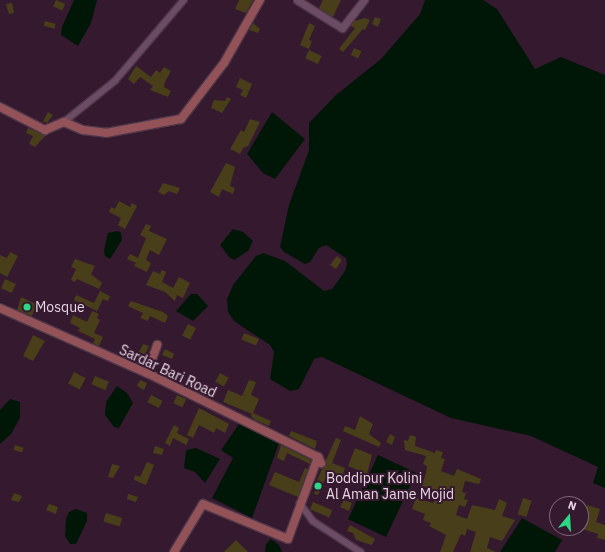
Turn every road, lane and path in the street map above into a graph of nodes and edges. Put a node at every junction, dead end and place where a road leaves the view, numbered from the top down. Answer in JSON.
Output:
{"nodes":[{"id":1,"x":184,"y":0,"type":"edge"},
{"id":2,"x":260,"y":0,"type":"edge"},
{"id":3,"x":297,"y":0,"type":"edge"},
{"id":4,"x":364,"y":0,"type":"edge"},
{"id":5,"x":0,"y":107,"type":"edge"},
{"id":6,"x":64,"y":122,"type":"junction"},
{"id":7,"x":0,"y":308,"type":"edge"},
{"id":8,"x":157,"y":345,"type":"dead end"},
{"id":9,"x":147,"y":373,"type":"junction"},
{"id":10,"x":299,"y":503,"type":"junction"},
{"id":11,"x":174,"y":552,"type":"edge"},
{"id":12,"x":362,"y":552,"type":"edge"}],
"edges":[{"from":1,"to":6,"type":"street"},
{"from":2,"to":6,"type":"main road"},
{"from":3,"to":4,"type":"street"},
{"from":5,"to":6,"type":"main road"},
{"from":7,"to":9,"type":"main road","name":"Sardar Bari Road"},
{"from":8,"to":9,"type":"main road"},
{"from":9,"to":10,"type":"main road","name":"Sardar Bari Road"},
{"from":10,"to":11,"type":"main road"},
{"from":10,"to":12,"type":"street"}]}
